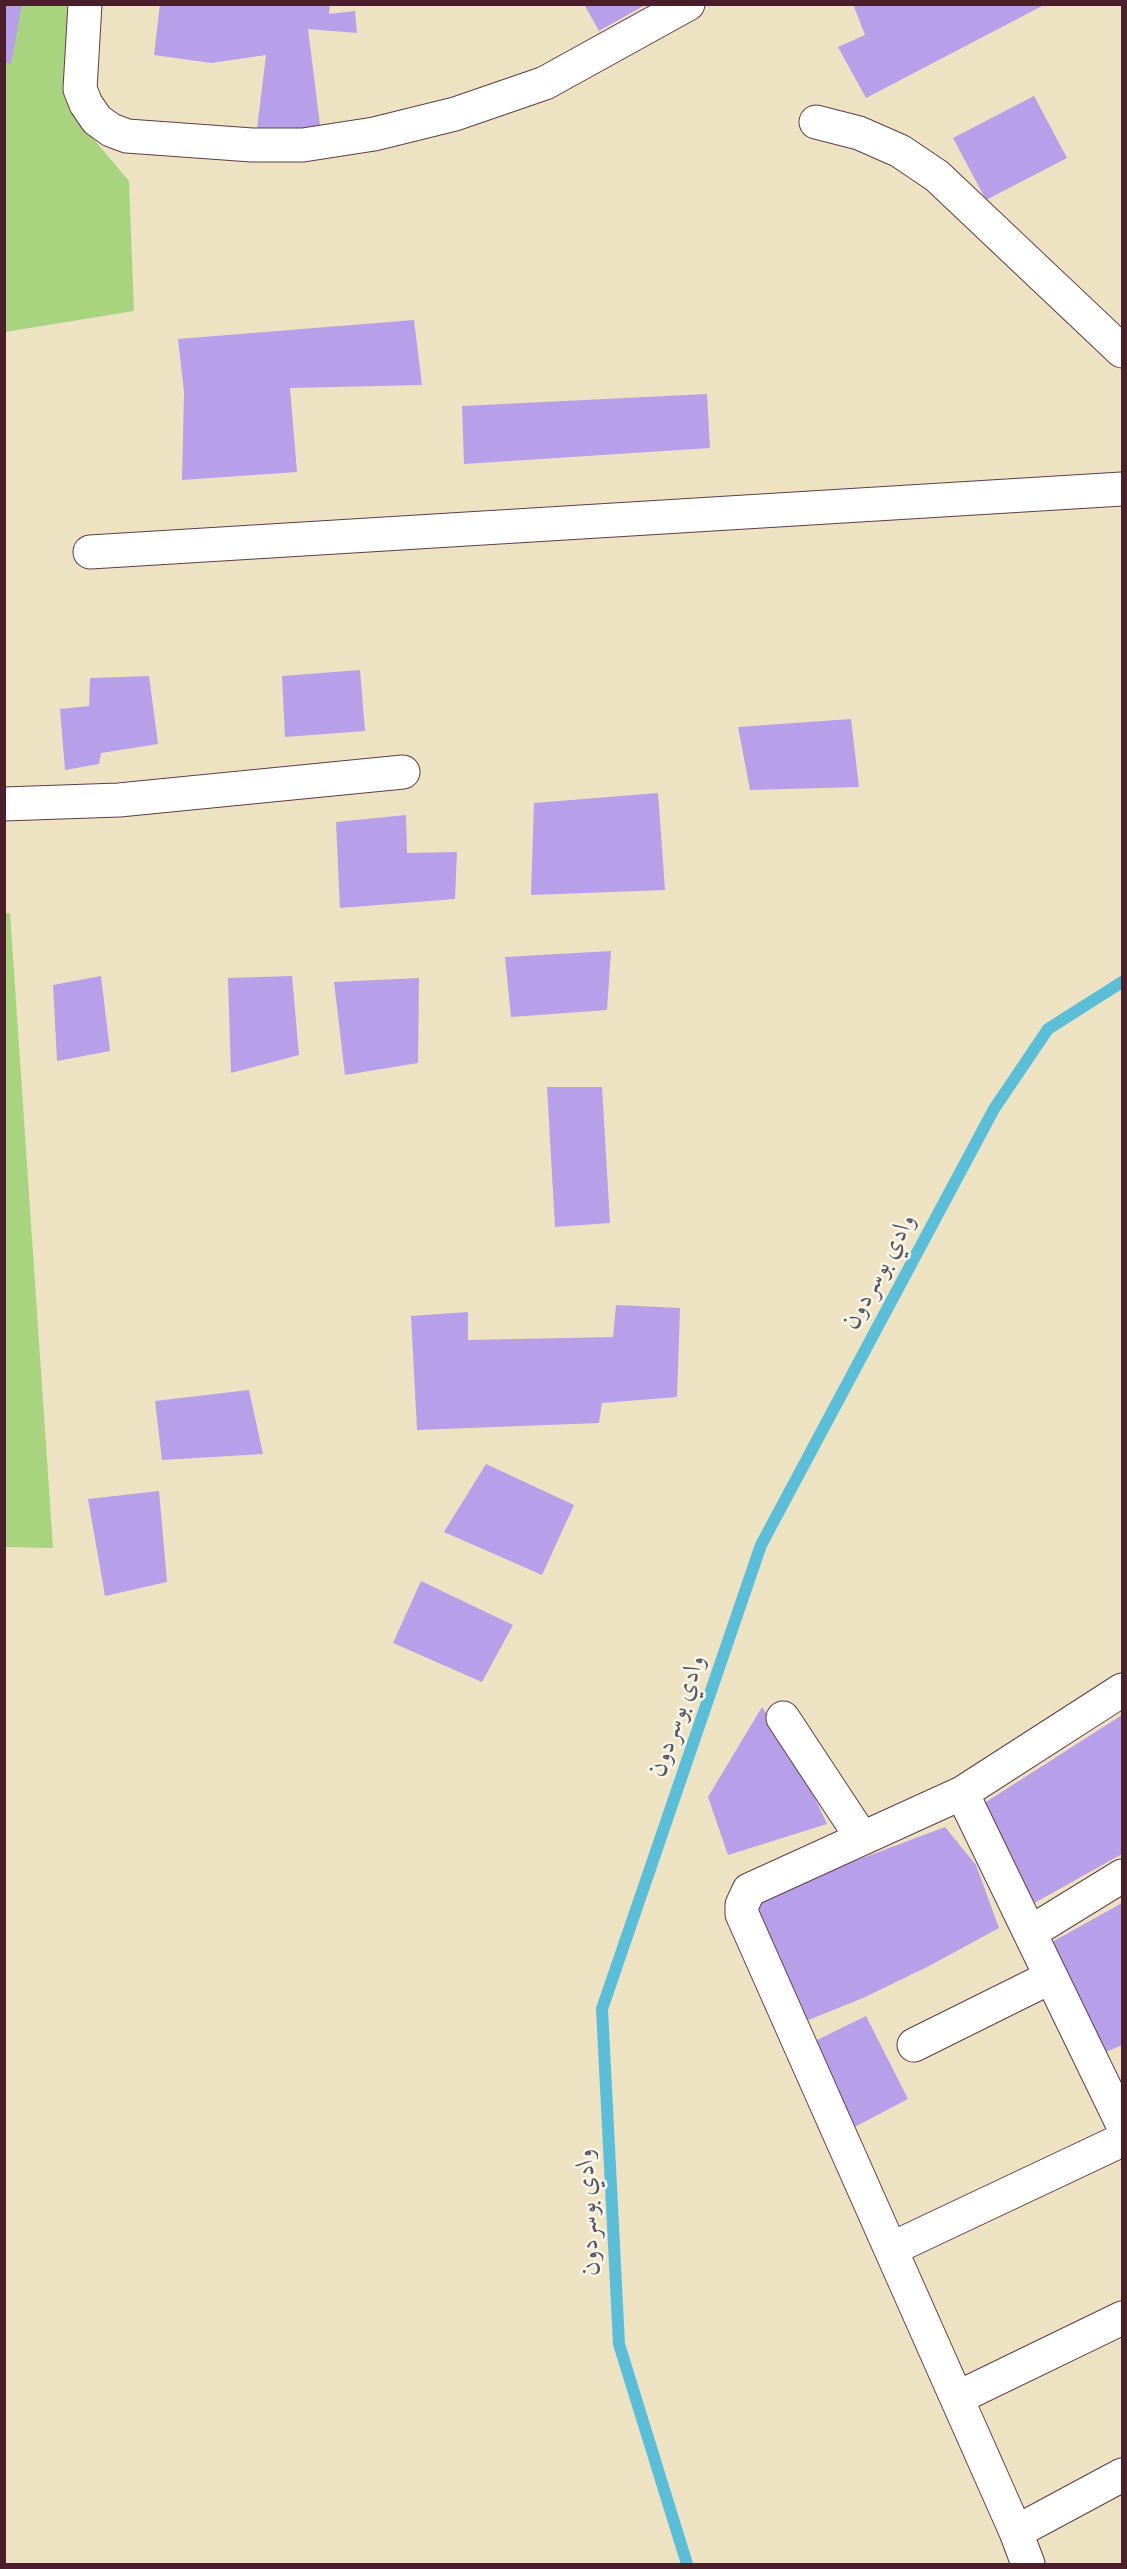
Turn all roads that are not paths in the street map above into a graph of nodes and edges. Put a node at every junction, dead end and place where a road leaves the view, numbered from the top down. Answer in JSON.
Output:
{"nodes":[{"id":1,"x":85,"y":4,"type":"edge"},
{"id":2,"x":688,"y":4,"type":"edge"},
{"id":3,"x":816,"y":122,"type":"dead end"},
{"id":4,"x":1122,"y":351,"type":"edge"},
{"id":5,"x":1122,"y":489,"type":"edge"},
{"id":6,"x":90,"y":552,"type":"dead end"},
{"id":7,"x":403,"y":772,"type":"dead end"},
{"id":8,"x":4,"y":804,"type":"edge"},
{"id":9,"x":1122,"y":1690,"type":"edge"},
{"id":10,"x":783,"y":1718,"type":"dead end"},
{"id":11,"x":962,"y":1793,"type":"junction"},
{"id":12,"x":862,"y":1838,"type":"junction"},
{"id":13,"x":1122,"y":1876,"type":"edge"},
{"id":14,"x":1031,"y":1932,"type":"junction"},
{"id":15,"x":1051,"y":1977,"type":"junction"},
{"id":16,"x":914,"y":2045,"type":"dead end"},
{"id":17,"x":1119,"y":2107,"type":"edge"},
{"id":18,"x":1122,"y":2140,"type":"edge"},
{"id":19,"x":891,"y":2249,"type":"junction"},
{"id":20,"x":1122,"y":2318,"type":"edge"},
{"id":21,"x":957,"y":2398,"type":"junction"},
{"id":22,"x":1122,"y":2475,"type":"edge"},
{"id":23,"x":1016,"y":2532,"type":"junction"},
{"id":24,"x":1028,"y":2565,"type":"edge"}],
"edges":[{"from":1,"to":2,"type":"street"},
{"from":3,"to":4,"type":"street"},
{"from":5,"to":6,"type":"street"},
{"from":7,"to":8,"type":"street"},
{"from":9,"to":11,"type":"street"},
{"from":10,"to":12,"type":"street"},
{"from":11,"to":12,"type":"street"},
{"from":11,"to":14,"type":"street"},
{"from":12,"to":19,"type":"street"},
{"from":13,"to":14,"type":"street"},
{"from":14,"to":15,"type":"street"},
{"from":15,"to":16,"type":"street"},
{"from":15,"to":17,"type":"street"},
{"from":18,"to":19,"type":"street"},
{"from":19,"to":21,"type":"street"},
{"from":20,"to":21,"type":"street"},
{"from":21,"to":23,"type":"street"},
{"from":22,"to":23,"type":"street"},
{"from":23,"to":24,"type":"street"}]}
